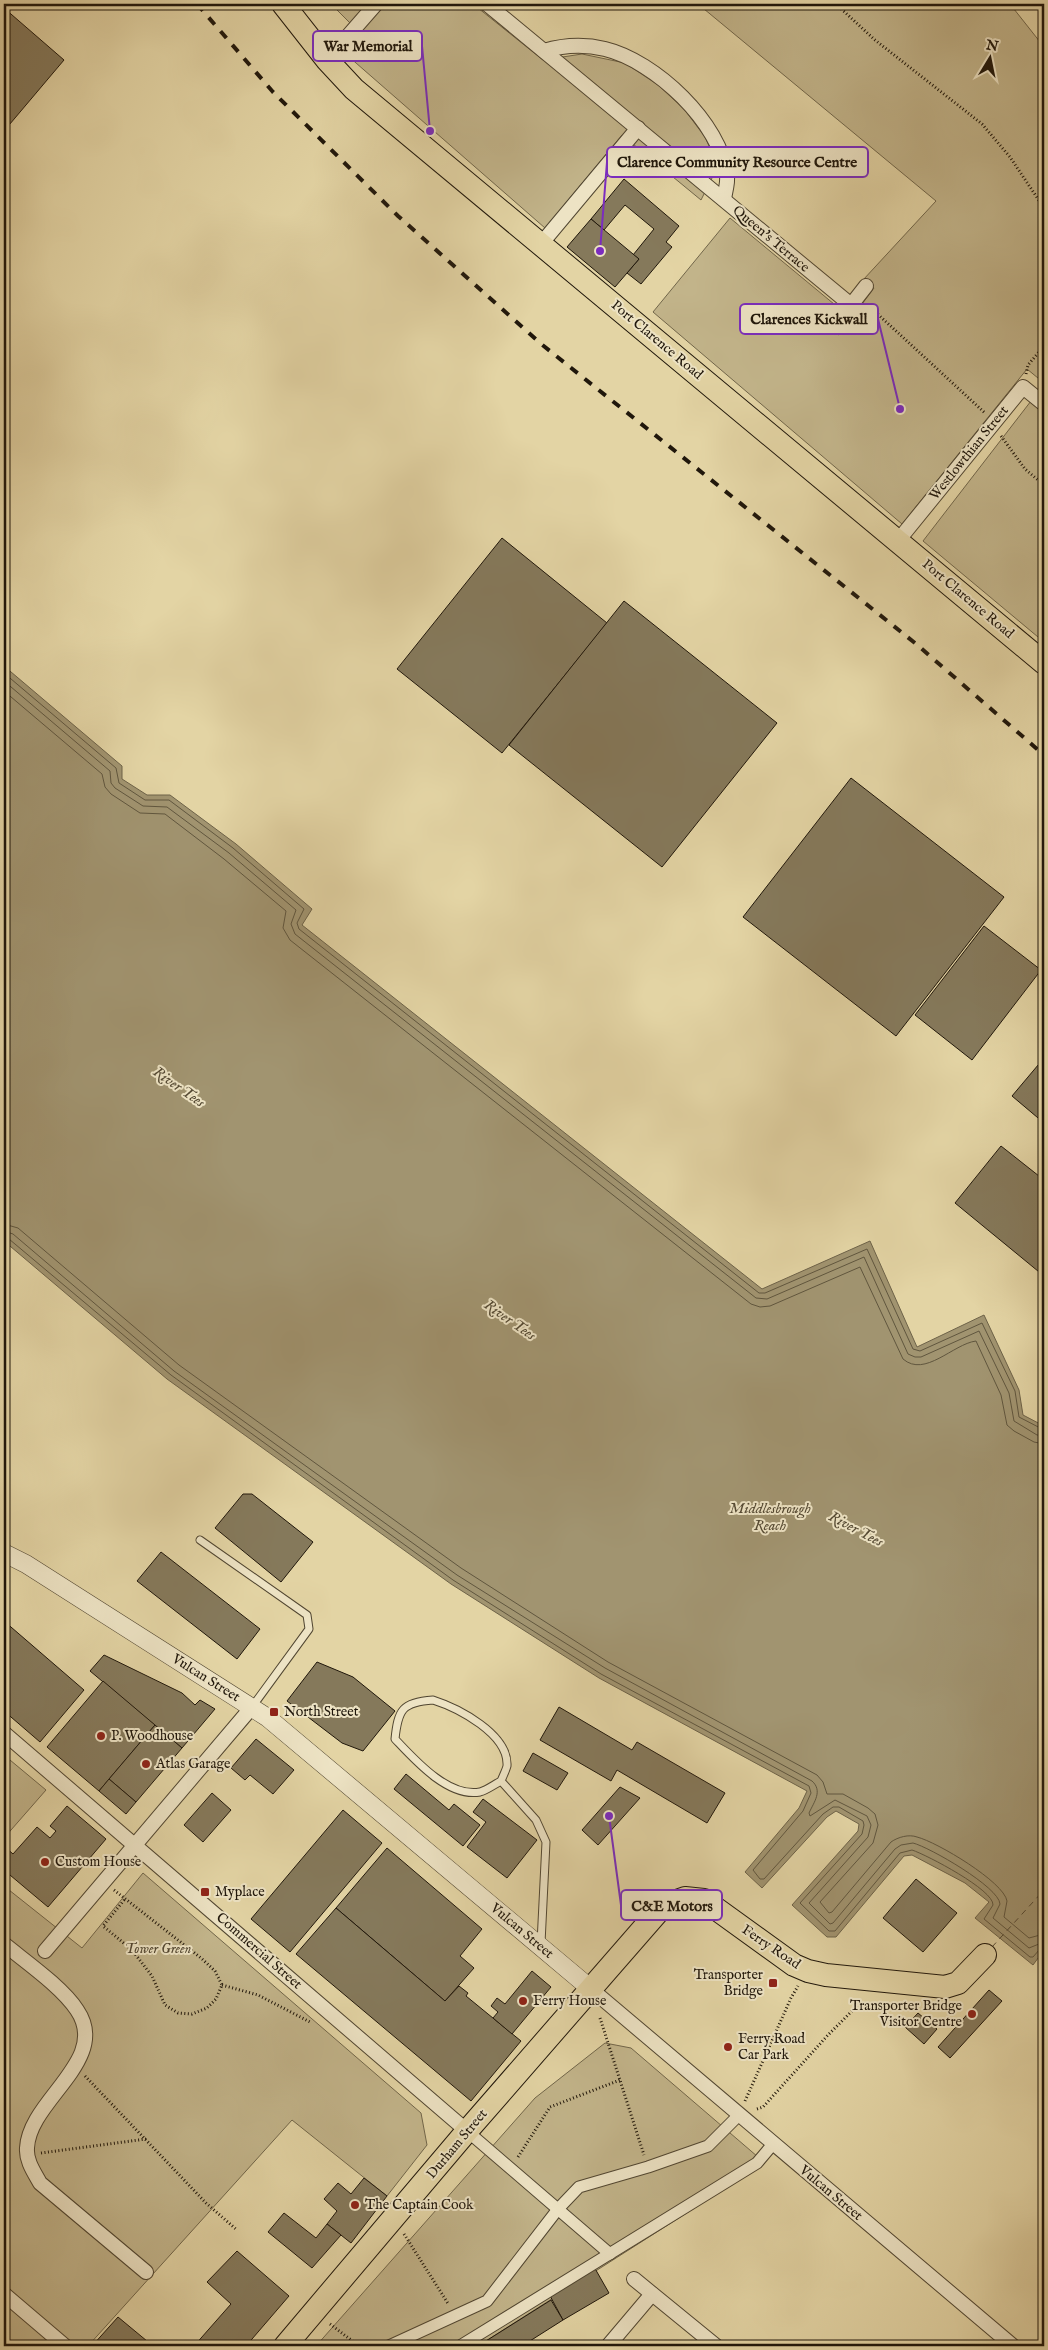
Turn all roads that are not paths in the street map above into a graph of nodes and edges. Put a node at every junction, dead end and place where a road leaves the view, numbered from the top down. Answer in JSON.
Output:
{"nodes":[{"id":1,"x":283,"y":4,"type":"edge"},
{"id":2,"x":376,"y":4,"type":"edge"},
{"id":3,"x":487,"y":4,"type":"edge"},
{"id":4,"x":544,"y":51,"type":"junction"},
{"id":5,"x":327,"y":60,"type":"junction"},
{"id":6,"x":638,"y":128,"type":"junction"},
{"id":7,"x":724,"y":199,"type":"junction"},
{"id":8,"x":541,"y":244,"type":"junction"},
{"id":9,"x":866,"y":286,"type":"dead end"},
{"id":10,"x":851,"y":305,"type":"junction"},
{"id":11,"x":834,"y":327,"type":"dead end"},
{"id":12,"x":1044,"y":404,"type":"edge"},
{"id":13,"x":897,"y":542,"type":"junction"},
{"id":14,"x":1044,"y":663,"type":"edge"},
{"id":15,"x":200,"y":1540,"type":"dead end"},
{"id":16,"x":4,"y":1553,"type":"edge"},
{"id":17,"x":252,"y":1707,"type":"junction"},
{"id":18,"x":4,"y":1733,"type":"edge"},
{"id":19,"x":501,"y":1780,"type":"junction"},
{"id":20,"x":135,"y":1845,"type":"junction"},
{"id":21,"x":4,"y":1944,"type":"edge"},
{"id":22,"x":541,"y":1946,"type":"junction"},
{"id":23,"x":45,"y":1951,"type":"dead end"},
{"id":24,"x":985,"y":1955,"type":"dead end"},
{"id":25,"x":591,"y":1989,"type":"junction"},
{"id":26,"x":739,"y":2115,"type":"junction"},
{"id":27,"x":467,"y":2131,"type":"junction"},
{"id":28,"x":773,"y":2144,"type":"junction"},
{"id":29,"x":558,"y":2209,"type":"junction"},
{"id":30,"x":610,"y":2254,"type":"junction"},
{"id":31,"x":146,"y":2272,"type":"dead end"},
{"id":32,"x":634,"y":2279,"type":"dead end"},
{"id":33,"x":4,"y":2294,"type":"edge"},
{"id":34,"x":652,"y":2294,"type":"junction"},
{"id":35,"x":1009,"y":2345,"type":"edge"},
{"id":36,"x":65,"y":2346,"type":"edge"},
{"id":37,"x":285,"y":2346,"type":"edge"},
{"id":38,"x":389,"y":2346,"type":"edge"},
{"id":39,"x":460,"y":2346,"type":"edge"},
{"id":40,"x":608,"y":2346,"type":"edge"},
{"id":41,"x":716,"y":2346,"type":"edge"}],
"edges":[{"from":1,"to":5,"type":"main road","name":"Port Clarence Road"},
{"from":2,"to":5,"type":"street"},
{"from":3,"to":4,"type":"street"},
{"from":4,"to":6,"type":"street"},
{"from":4,"to":7,"type":"street","name":"Queen's Terrace"},
{"from":5,"to":8,"type":"main road","name":"Port Clarence Road"},
{"from":6,"to":7,"type":"street"},
{"from":6,"to":8,"type":"street"},
{"from":7,"to":10,"type":"street","name":"Queen's Terrace"},
{"from":8,"to":13,"type":"main road","name":"Port Clarence Road"},
{"from":9,"to":10,"type":"street"},
{"from":10,"to":11,"type":"street"},
{"from":12,"to":13,"type":"street","name":"Westlowthian Street"},
{"from":13,"to":14,"type":"main road","name":"Port Clarence Road"},
{"from":15,"to":17,"type":"lane"},
{"from":16,"to":17,"type":"street","name":"Vulcan Street"},
{"from":17,"to":20,"type":"street"},
{"from":17,"to":22,"type":"street","name":"Vulcan Street"},
{"from":18,"to":20,"type":"street","name":"Commercial Street"},
{"from":19,"to":19,"type":"lane"},
{"from":19,"to":22,"type":"lane"},
{"from":20,"to":23,"type":"street"},
{"from":20,"to":27,"type":"street","name":"Commercial Street"},
{"from":21,"to":31,"type":"street"},
{"from":22,"to":25,"type":"street","name":"Vulcan Street"},
{"from":24,"to":25,"type":"main road","name":"Ferry Road"},
{"from":25,"to":26,"type":"street","name":"Vulcan Street"},
{"from":25,"to":27,"type":"main road","name":"Durham Street"},
{"from":26,"to":28,"type":"street","name":"Vulcan Street"},
{"from":26,"to":29,"type":"street"},
{"from":27,"to":29,"type":"street"},
{"from":27,"to":37,"type":"main road","name":"Durham Street"},
{"from":28,"to":30,"type":"street"},
{"from":28,"to":35,"type":"street","name":"Vulcan Street"},
{"from":29,"to":30,"type":"street"},
{"from":29,"to":38,"type":"street"},
{"from":30,"to":39,"type":"street"},
{"from":32,"to":34,"type":"street"},
{"from":33,"to":36,"type":"street"},
{"from":34,"to":40,"type":"street"},
{"from":34,"to":41,"type":"street"}]}
